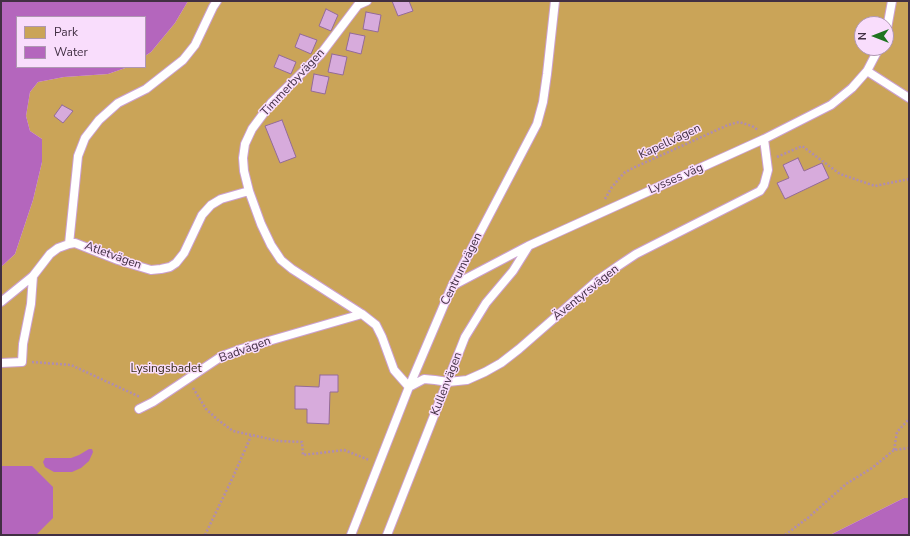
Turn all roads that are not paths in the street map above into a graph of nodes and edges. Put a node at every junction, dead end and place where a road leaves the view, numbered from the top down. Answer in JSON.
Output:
{"nodes":[{"id":1,"x":217,"y":1,"type":"edge"},
{"id":2,"x":367,"y":1,"type":"edge"},
{"id":3,"x":555,"y":1,"type":"edge"},
{"id":4,"x":892,"y":1,"type":"edge"},
{"id":5,"x":358,"y":3,"type":"edge"},
{"id":6,"x":889,"y":16,"type":"edge"},
{"id":7,"x":875,"y":56,"type":"edge"},
{"id":8,"x":867,"y":71,"type":"junction"},
{"id":9,"x":909,"y":98,"type":"edge"},
{"id":10,"x":764,"y":139,"type":"junction"},
{"id":11,"x":249,"y":191,"type":"junction"},
{"id":12,"x":69,"y":244,"type":"junction"},
{"id":13,"x":528,"y":246,"type":"junction"},
{"id":14,"x":32,"y":276,"type":"junction"},
{"id":15,"x":452,"y":286,"type":"junction"},
{"id":16,"x":1,"y":302,"type":"edge"},
{"id":17,"x":362,"y":314,"type":"junction"},
{"id":18,"x":1,"y":363,"type":"edge"},
{"id":19,"x":448,"y":382,"type":"junction"},
{"id":20,"x":409,"y":387,"type":"junction"},
{"id":21,"x":139,"y":409,"type":"dead end"},
{"id":22,"x":351,"y":535,"type":"edge"},
{"id":23,"x":387,"y":535,"type":"edge"}],
"edges":[{"from":1,"to":12,"type":"lane","name":"Atletvägen"},
{"from":2,"to":5,"type":"lane","name":"Timmerbyvägen"},
{"from":3,"to":15,"type":"lane","name":"Centrumvägen"},
{"from":4,"to":6,"type":"lane"},
{"from":5,"to":11,"type":"lane","name":"Timmerbyvägen"},
{"from":7,"to":8,"type":"lane","name":"Lysses väg"},
{"from":8,"to":9,"type":"lane"},
{"from":8,"to":10,"type":"lane","name":"Lysses väg"},
{"from":10,"to":13,"type":"lane","name":"Lysses väg"},
{"from":10,"to":19,"type":"lane","name":"Äventyrsvägen"},
{"from":11,"to":12,"type":"lane","name":"Atletvägen"},
{"from":11,"to":17,"type":"lane"},
{"from":12,"to":14,"type":"lane"},
{"from":13,"to":15,"type":"lane","name":"Lysses väg"},
{"from":13,"to":19,"type":"lane","name":"Kullenvägen"},
{"from":14,"to":16,"type":"lane"},
{"from":14,"to":18,"type":"lane"},
{"from":15,"to":20,"type":"lane","name":"Centrumvägen"},
{"from":17,"to":20,"type":"lane"},
{"from":17,"to":21,"type":"lane","name":"Badvägen"},
{"from":19,"to":20,"type":"lane","name":"Äventyrsvägen"},
{"from":19,"to":23,"type":"lane","name":"Kullenvägen"},
{"from":20,"to":22,"type":"lane","name":"Centrumvägen"}]}
